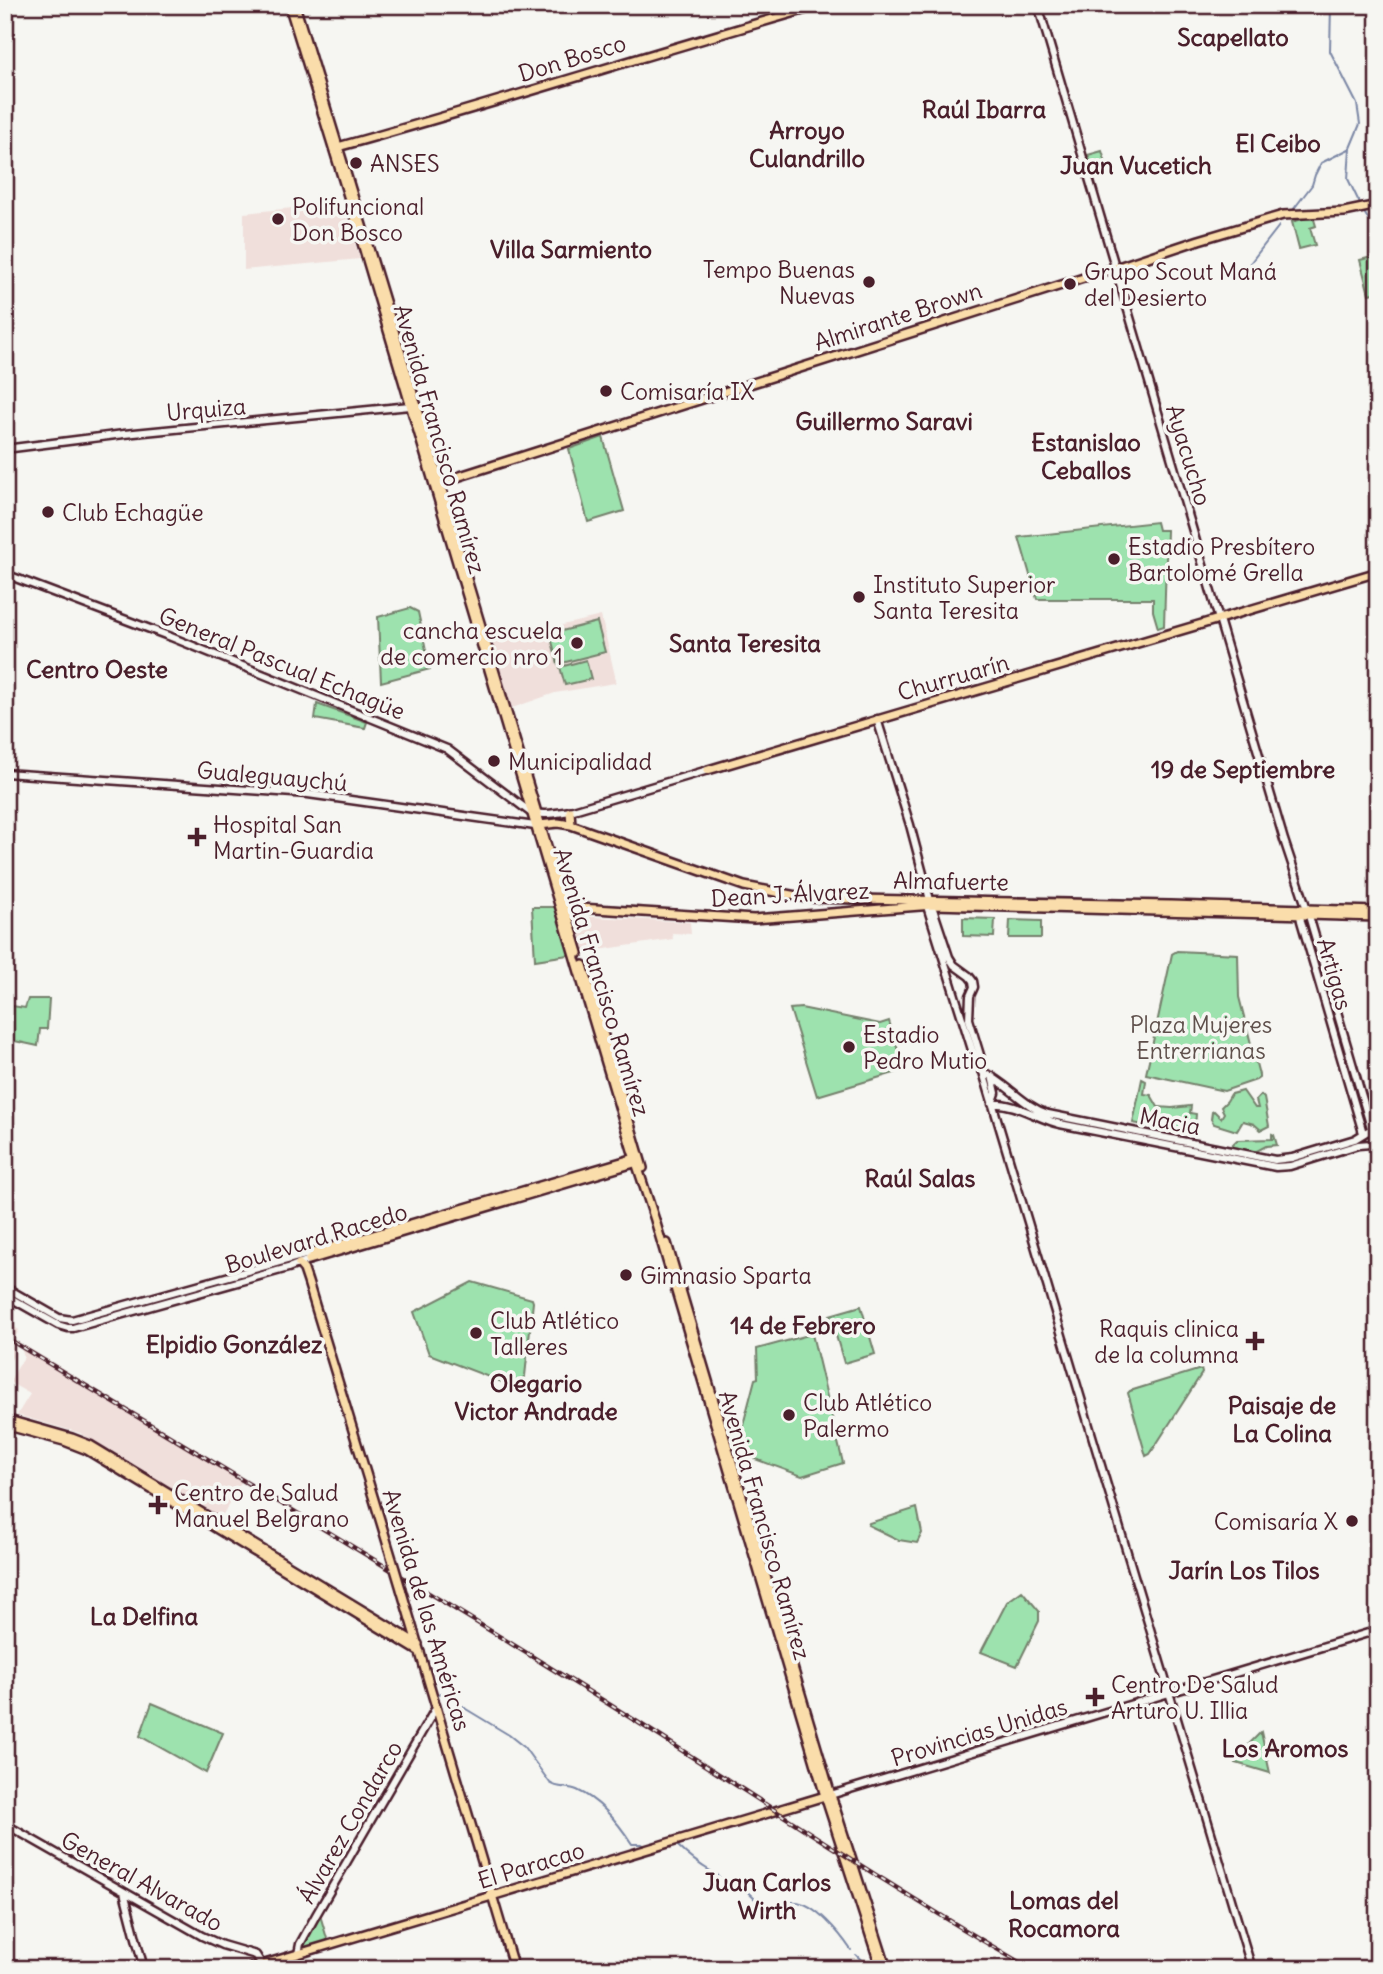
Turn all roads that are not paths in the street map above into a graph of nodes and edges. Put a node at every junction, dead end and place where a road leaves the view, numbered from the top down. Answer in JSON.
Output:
{"nodes":[{"id":1,"x":289,"y":5,"type":"edge"},
{"id":2,"x":295,"y":5,"type":"edge"},
{"id":3,"x":821,"y":5,"type":"edge"},
{"id":4,"x":1038,"y":5,"type":"edge"},
{"id":5,"x":336,"y":147,"type":"junction"},
{"id":6,"x":1378,"y":205,"type":"edge"},
{"id":7,"x":1115,"y":268,"type":"junction"},
{"id":8,"x":410,"y":406,"type":"junction"},
{"id":9,"x":5,"y":449,"type":"edge"},
{"id":10,"x":437,"y":483,"type":"junction"},
{"id":11,"x":1378,"y":572,"type":"edge"},
{"id":12,"x":5,"y":574,"type":"edge"},
{"id":13,"x":1218,"y":618,"type":"junction"},
{"id":14,"x":877,"y":719,"type":"junction"},
{"id":15,"x":708,"y":770,"type":"joint"},
{"id":16,"x":5,"y":774,"type":"edge"},
{"id":17,"x":570,"y":811,"type":"junction"},
{"id":18,"x":535,"y":813,"type":"junction"},
{"id":19,"x":538,"y":825,"type":"junction"},
{"id":20,"x":571,"y":825,"type":"junction"},
{"id":21,"x":930,"y":904,"type":"junction"},
{"id":22,"x":563,"y":907,"type":"junction"},
{"id":23,"x":1378,"y":911,"type":"edge"},
{"id":24,"x":1308,"y":912,"type":"junction"},
{"id":25,"x":1300,"y":915,"type":"junction"},
{"id":26,"x":1378,"y":917,"type":"edge"},
{"id":27,"x":982,"y":1072,"type":"junction"},
{"id":28,"x":992,"y":1076,"type":"junction"},
{"id":29,"x":992,"y":1104,"type":"junction"},
{"id":30,"x":1371,"y":1131,"type":"junction"},
{"id":31,"x":1361,"y":1134,"type":"junction"},
{"id":32,"x":1375,"y":1140,"type":"junction"},
{"id":33,"x":1363,"y":1145,"type":"junction"},
{"id":34,"x":1378,"y":1149,"type":"edge"},
{"id":35,"x":638,"y":1160,"type":"junction"},
{"id":36,"x":311,"y":1256,"type":"junction"},
{"id":37,"x":299,"y":1264,"type":"junction"},
{"id":38,"x":5,"y":1287,"type":"edge"},
{"id":39,"x":5,"y":1295,"type":"edge"},
{"id":40,"x":5,"y":1419,"type":"edge"},
{"id":41,"x":5,"y":1425,"type":"edge"},
{"id":42,"x":413,"y":1629,"type":"junction"},
{"id":43,"x":1378,"y":1630,"type":"edge"},
{"id":44,"x":399,"y":1633,"type":"junction"},
{"id":45,"x":418,"y":1644,"type":"junction"},
{"id":46,"x":420,"y":1652,"type":"junction"},
{"id":47,"x":1170,"y":1692,"type":"junction"},
{"id":48,"x":437,"y":1709,"type":"junction"},
{"id":49,"x":828,"y":1796,"type":"junction"},
{"id":50,"x":5,"y":1824,"type":"edge"},
{"id":51,"x":124,"y":1892,"type":"junction"},
{"id":52,"x":492,"y":1897,"type":"junction"},
{"id":53,"x":298,"y":1954,"type":"junction"},
{"id":54,"x":262,"y":1965,"type":"junction"},
{"id":55,"x":144,"y":1969,"type":"edge"},
{"id":56,"x":249,"y":1969,"type":"edge"},
{"id":57,"x":514,"y":1969,"type":"edge"},
{"id":58,"x":881,"y":1969,"type":"edge"},
{"id":59,"x":887,"y":1969,"type":"edge"},
{"id":60,"x":1252,"y":1969,"type":"edge"}],
"edges":[{"from":1,"to":5,"type":"main road","name":"Avenida Francisco Ramírez"},
{"from":2,"to":5,"type":"main road","name":"Avenida Francisco Ramírez"},
{"from":3,"to":5,"type":"main road","name":"Don Bosco"},
{"from":4,"to":7,"type":"street","name":"Ayacucho"},
{"from":5,"to":8,"type":"main road","name":"Avenida Francisco Ramírez"},
{"from":5,"to":10,"type":"main road","name":"Avenida Francisco Ramírez"},
{"from":6,"to":7,"type":"main road","name":"Almirante Brown"},
{"from":7,"to":10,"type":"main road","name":"Almirante Brown"},
{"from":7,"to":13,"type":"street","name":"Ayacucho"},
{"from":8,"to":9,"type":"street","name":"Urquiza"},
{"from":8,"to":10,"type":"main road","name":"Avenida Francisco Ramírez"},
{"from":10,"to":18,"type":"main road","name":"Avenida Francisco Ramírez"},
{"from":11,"to":13,"type":"main road","name":"Churruarín"},
{"from":12,"to":18,"type":"street","name":"General Pascual Echagüe"},
{"from":13,"to":14,"type":"main road","name":"Churruarín"},
{"from":13,"to":24,"type":"street","name":"Ayacucho"},
{"from":14,"to":15,"type":"main road","name":"Churruarín"},
{"from":14,"to":21,"type":"street"},
{"from":15,"to":17,"type":"street","name":"Churruarín"},
{"from":16,"to":19,"type":"street","name":"Gualeguaychú"},
{"from":17,"to":18,"type":"street","name":"Churruarín"},
{"from":17,"to":20,"type":"main road"},
{"from":18,"to":19,"type":"main road","name":"Avenida Francisco Ramírez"},
{"from":19,"to":20,"type":"main road","name":"Almafuerte"},
{"from":19,"to":22,"type":"main road","name":"Avenida Francisco Ramírez"},
{"from":20,"to":21,"type":"main road","name":"Almafuerte"},
{"from":21,"to":22,"type":"main road","name":"Dean J. Álvarez"},
{"from":21,"to":24,"type":"main road","name":"Almafuerte"},
{"from":21,"to":25,"type":"main road","name":"Almafuerte"},
{"from":21,"to":27,"type":"street"},
{"from":21,"to":27,"type":"street"},
{"from":22,"to":35,"type":"main road","name":"Avenida Francisco Ramírez"},
{"from":23,"to":24,"type":"main road","name":"Almafuerte"},
{"from":24,"to":25,"type":"main road","name":"Almafuerte"},
{"from":24,"to":26,"type":"main road","name":"Almafuerte"},
{"from":24,"to":30,"type":"street","name":"Artigas"},
{"from":25,"to":31,"type":"street","name":"Artigas"},
{"from":27,"to":28,"type":"street","name":"Macia"},
{"from":27,"to":29,"type":"street"},
{"from":28,"to":29,"type":"street"},
{"from":28,"to":31,"type":"street","name":"Macia"},
{"from":29,"to":33,"type":"street","name":"Macia"},
{"from":29,"to":47,"type":"street"},
{"from":30,"to":31,"type":"street","name":"Macia"},
{"from":30,"to":32,"type":"street","name":"Artigas"},
{"from":31,"to":33,"type":"street","name":"Artigas"},
{"from":32,"to":33,"type":"street","name":"Macia"},
{"from":32,"to":34,"type":"street"},
{"from":35,"to":36,"type":"main road","name":"Boulevard Racedo"},
{"from":35,"to":49,"type":"main road","name":"Avenida Francisco Ramírez"},
{"from":36,"to":37,"type":"street"},
{"from":36,"to":37,"type":"street","name":"Boulevard Racedo"},
{"from":37,"to":38,"type":"street","name":"Boulevard Racedo"},
{"from":37,"to":39,"type":"street","name":"Boulevard Racedo"},
{"from":37,"to":42,"type":"main road","name":"Avenida de las Américas","bridge":true},
{"from":40,"to":44,"type":"main road"},
{"from":41,"to":46,"type":"main road"},
{"from":42,"to":44,"type":"main road"},
{"from":42,"to":45,"type":"main road","name":"Avenida de las Américas"},
{"from":43,"to":47,"type":"street","name":"Provincias Unidas"},
{"from":44,"to":45,"type":"main road"},
{"from":45,"to":46,"type":"main road","name":"Avenida de las Américas"},
{"from":46,"to":48,"type":"main road","name":"Avenida de las Américas"},
{"from":47,"to":49,"type":"street","name":"Provincias Unidas"},
{"from":47,"to":60,"type":"street"},
{"from":48,"to":52,"type":"main road","name":"Avenida de las Américas"},
{"from":48,"to":53,"type":"street","name":"Álvarez Condarco"},
{"from":49,"to":52,"type":"main road","name":"El Paracao"},
{"from":49,"to":58,"type":"main road","name":"Avenida Francisco Ramírez"},
{"from":49,"to":59,"type":"main road","name":"Avenida Francisco Ramírez"},
{"from":50,"to":51,"type":"street","name":"General Alvarado"},
{"from":51,"to":54,"type":"street","name":"General Alvarado"},
{"from":51,"to":55,"type":"street"},
{"from":52,"to":53,"type":"main road","name":"El Paracao"},
{"from":52,"to":57,"type":"main road","name":"Avenida de las Américas"},
{"from":53,"to":54,"type":"main road","name":"El Paracao"},
{"from":54,"to":56,"type":"main road","name":"El Paracao"}]}
